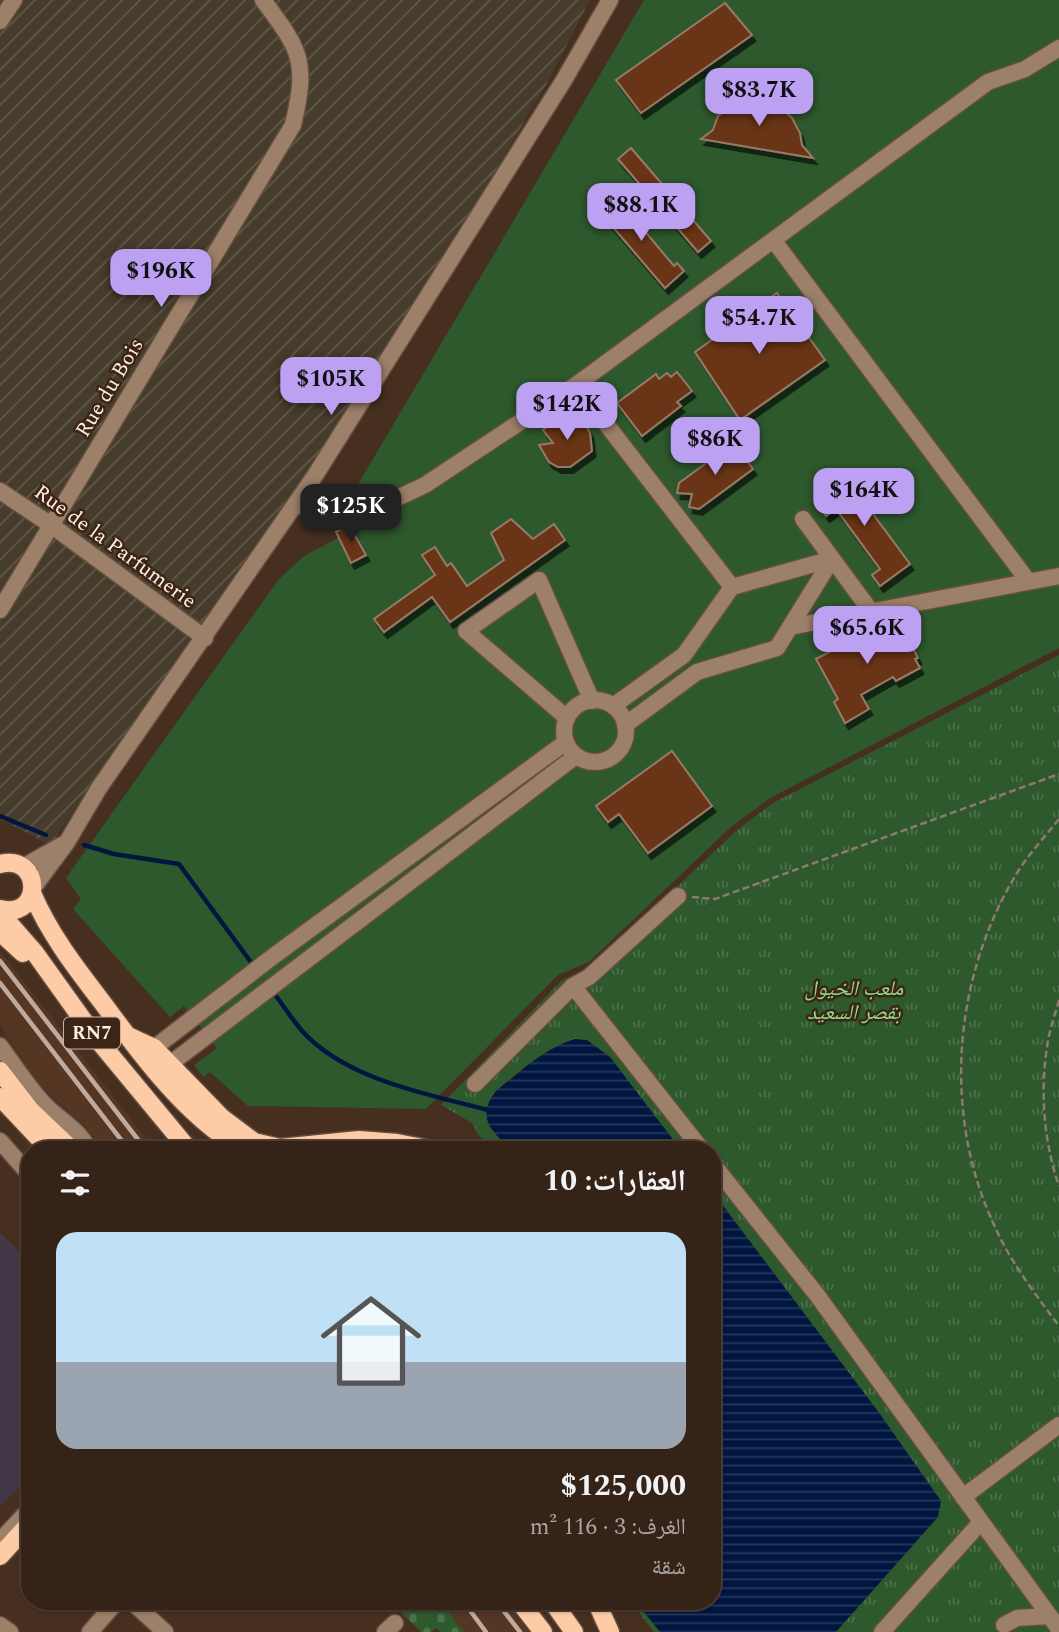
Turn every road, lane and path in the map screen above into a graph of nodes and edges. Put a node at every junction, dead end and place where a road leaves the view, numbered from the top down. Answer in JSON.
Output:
{"nodes":[{"id":1,"x":13,"y":0,"type":"edge"},
{"id":2,"x":263,"y":0,"type":"edge"},
{"id":3,"x":610,"y":0,"type":"edge"},
{"id":4,"x":0,"y":21,"type":"edge"},
{"id":5,"x":1059,"y":48,"type":"edge"},
{"id":6,"x":774,"y":241,"type":"junction"},
{"id":7,"x":576,"y":386,"type":"junction"},
{"id":8,"x":0,"y":491,"type":"edge"},
{"id":9,"x":295,"y":505,"type":"junction"},
{"id":10,"x":803,"y":519,"type":"dead end"},
{"id":11,"x":51,"y":526,"type":"junction"},
{"id":12,"x":832,"y":559,"type":"junction"},
{"id":13,"x":1059,"y":576,"type":"edge"},
{"id":14,"x":1028,"y":580,"type":"junction"},
{"id":15,"x":732,"y":587,"type":"junction"},
{"id":16,"x":0,"y":610,"type":"edge"},
{"id":17,"x":870,"y":610,"type":"junction"},
{"id":18,"x":790,"y":627,"type":"junction"},
{"id":19,"x":205,"y":638,"type":"junction"},
{"id":20,"x":684,"y":655,"type":"junction"},
{"id":21,"x":697,"y":672,"type":"junction"},
{"id":22,"x":592,"y":701,"type":"junction"},
{"id":23,"x":613,"y":706,"type":"junction"},
{"id":24,"x":567,"y":718,"type":"junction"},
{"id":25,"x":625,"y":724,"type":"junction"},
{"id":26,"x":566,"y":742,"type":"junction"},
{"id":27,"x":576,"y":756,"type":"junction"},
{"id":28,"x":1059,"y":774,"type":"edge"},
{"id":29,"x":1059,"y":818,"type":"edge"},
{"id":30,"x":67,"y":842,"type":"junction"},
{"id":31,"x":7,"y":863,"type":"edge"},
{"id":32,"x":33,"y":891,"type":"junction"},
{"id":33,"x":678,"y":896,"type":"joint"},
{"id":34,"x":0,"y":911,"type":"edge"},
{"id":35,"x":0,"y":932,"type":"edge"},
{"id":36,"x":57,"y":985,"type":"junction"},
{"id":37,"x":573,"y":986,"type":"junction"},
{"id":38,"x":1059,"y":1000,"type":"edge"},
{"id":39,"x":128,"y":1036,"type":"junction"},
{"id":40,"x":0,"y":1046,"type":"edge"},
{"id":41,"x":155,"y":1048,"type":"junction"},
{"id":42,"x":170,"y":1064,"type":"junction"},
{"id":43,"x":0,"y":1071,"type":"edge"},
{"id":44,"x":475,"y":1084,"type":"dead end"},
{"id":45,"x":176,"y":1093,"type":"junction"},
{"id":46,"x":0,"y":1097,"type":"edge"},
{"id":47,"x":0,"y":1140,"type":"edge"},
{"id":48,"x":42,"y":1141,"type":"edge"},
{"id":49,"x":63,"y":1141,"type":"edge"},
{"id":50,"x":83,"y":1141,"type":"edge"},
{"id":51,"x":182,"y":1141,"type":"edge"},
{"id":52,"x":214,"y":1141,"type":"edge"},
{"id":53,"x":231,"y":1141,"type":"edge"},
{"id":54,"x":256,"y":1141,"type":"edge"},
{"id":55,"x":349,"y":1141,"type":"edge"},
{"id":56,"x":372,"y":1141,"type":"edge"},
{"id":57,"x":695,"y":1141,"type":"edge"},
{"id":58,"x":21,"y":1164,"type":"edge"},
{"id":59,"x":721,"y":1174,"type":"edge"},
{"id":60,"x":1059,"y":1186,"type":"edge"},
{"id":61,"x":1059,"y":1326,"type":"edge"},
{"id":62,"x":1059,"y":1425,"type":"edge"},
{"id":63,"x":963,"y":1497,"type":"junction"},
{"id":64,"x":981,"y":1522,"type":"junction"},
{"id":65,"x":14,"y":1524,"type":"edge"},
{"id":66,"x":0,"y":1541,"type":"edge"},
{"id":67,"x":21,"y":1542,"type":"edge"},
{"id":68,"x":0,"y":1556,"type":"edge"},
{"id":69,"x":0,"y":1565,"type":"edge"},
{"id":70,"x":109,"y":1610,"type":"edge"},
{"id":71,"x":141,"y":1610,"type":"edge"},
{"id":72,"x":531,"y":1610,"type":"edge"},
{"id":73,"x":538,"y":1610,"type":"edge"},
{"id":74,"x":558,"y":1610,"type":"edge"},
{"id":75,"x":600,"y":1610,"type":"edge"},
{"id":76,"x":1054,"y":1623,"type":"edge"},
{"id":77,"x":0,"y":1625,"type":"edge"},
{"id":78,"x":569,"y":1625,"type":"edge"},
{"id":79,"x":1004,"y":1625,"type":"dead end"},
{"id":80,"x":10,"y":1632,"type":"edge"},
{"id":81,"x":90,"y":1632,"type":"edge"},
{"id":82,"x":165,"y":1632,"type":"edge"},
{"id":83,"x":543,"y":1632,"type":"edge"},
{"id":84,"x":610,"y":1632,"type":"edge"},
{"id":85,"x":882,"y":1632,"type":"edge"}],
"edges":[{"from":1,"to":4,"type":"street"},
{"from":2,"to":11,"type":"street","name":"Rue du Bois"},
{"from":3,"to":9,"type":"street"},
{"from":5,"to":6,"type":"street"},
{"from":6,"to":7,"type":"street"},
{"from":6,"to":14,"type":"street"},
{"from":7,"to":9,"type":"street"},
{"from":7,"to":15,"type":"street"},
{"from":8,"to":11,"type":"street","name":"Rue de la Parfumerie"},
{"from":9,"to":19,"type":"street"},
{"from":10,"to":12,"type":"street"},
{"from":11,"to":16,"type":"street","name":"Rue du Bois"},
{"from":11,"to":19,"type":"street","name":"Rue de la Parfumerie"},
{"from":12,"to":15,"type":"street"},
{"from":12,"to":17,"type":"street"},
{"from":12,"to":18,"type":"street"},
{"from":13,"to":14,"type":"street"},
{"from":14,"to":17,"type":"street"},
{"from":15,"to":20,"type":"street"},
{"from":17,"to":18,"type":"street"},
{"from":18,"to":21,"type":"street"},
{"from":19,"to":30,"type":"street"},
{"from":20,"to":21,"type":"street"},
{"from":20,"to":23,"type":"street"},
{"from":21,"to":25,"type":"street"},
{"from":22,"to":23,"type":"street"},
{"from":22,"to":24,"type":"street"},
{"from":22,"to":24,"type":"street"},
{"from":23,"to":25,"type":"street"},
{"from":24,"to":26,"type":"street"},
{"from":25,"to":27,"type":"street"},
{"from":26,"to":27,"type":"street"},
{"from":26,"to":41,"type":"street"},
{"from":27,"to":42,"type":"street"},
{"from":28,"to":33,"type":"path"},
{"from":29,"to":61,"type":"path"},
{"from":30,"to":31,"type":"street"},
{"from":30,"to":32,"type":"street"},
{"from":31,"to":32,"type":"main road","number":"RN7"},
{"from":32,"to":34,"type":"main road","number":"RN7"},
{"from":32,"to":39,"type":"main road","number":"RN7"},
{"from":33,"to":37,"type":"street"},
{"from":34,"to":36,"type":"main road","number":"RN7"},
{"from":35,"to":36,"type":"main road","number":"RN7"},
{"from":36,"to":51,"type":"main road","number":"RN7"},
{"from":37,"to":44,"type":"street"},
{"from":37,"to":57,"type":"street"},
{"from":38,"to":60,"type":"path"},
{"from":39,"to":41,"type":"main road"},
{"from":39,"to":45,"type":"main road","number":"RN7"},
{"from":40,"to":50,"type":"street"},
{"from":41,"to":42,"type":"main road"},
{"from":42,"to":54,"type":"main road"},
{"from":43,"to":49,"type":"main road"},
{"from":45,"to":52,"type":"main road"},
{"from":45,"to":53,"type":"main road","number":"RN7"},
{"from":46,"to":48,"type":"main road"},
{"from":47,"to":58,"type":"street"},
{"from":55,"to":56,"type":"main road"},
{"from":59,"to":63,"type":"street"},
{"from":62,"to":63,"type":"street"},
{"from":63,"to":64,"type":"street"},
{"from":64,"to":76,"type":"street"},
{"from":64,"to":85,"type":"street"},
{"from":65,"to":66,"type":"street"},
{"from":65,"to":68,"type":"main road"},
{"from":67,"to":69,"type":"street"},
{"from":70,"to":81,"type":"street"},
{"from":71,"to":82,"type":"street"},
{"from":72,"to":83,"type":"main road"},
{"from":73,"to":78,"type":"main road"},
{"from":74,"to":78,"type":"main road"},
{"from":75,"to":84,"type":"main road"},
{"from":76,"to":79,"type":"street"},
{"from":77,"to":80,"type":"street"}]}
